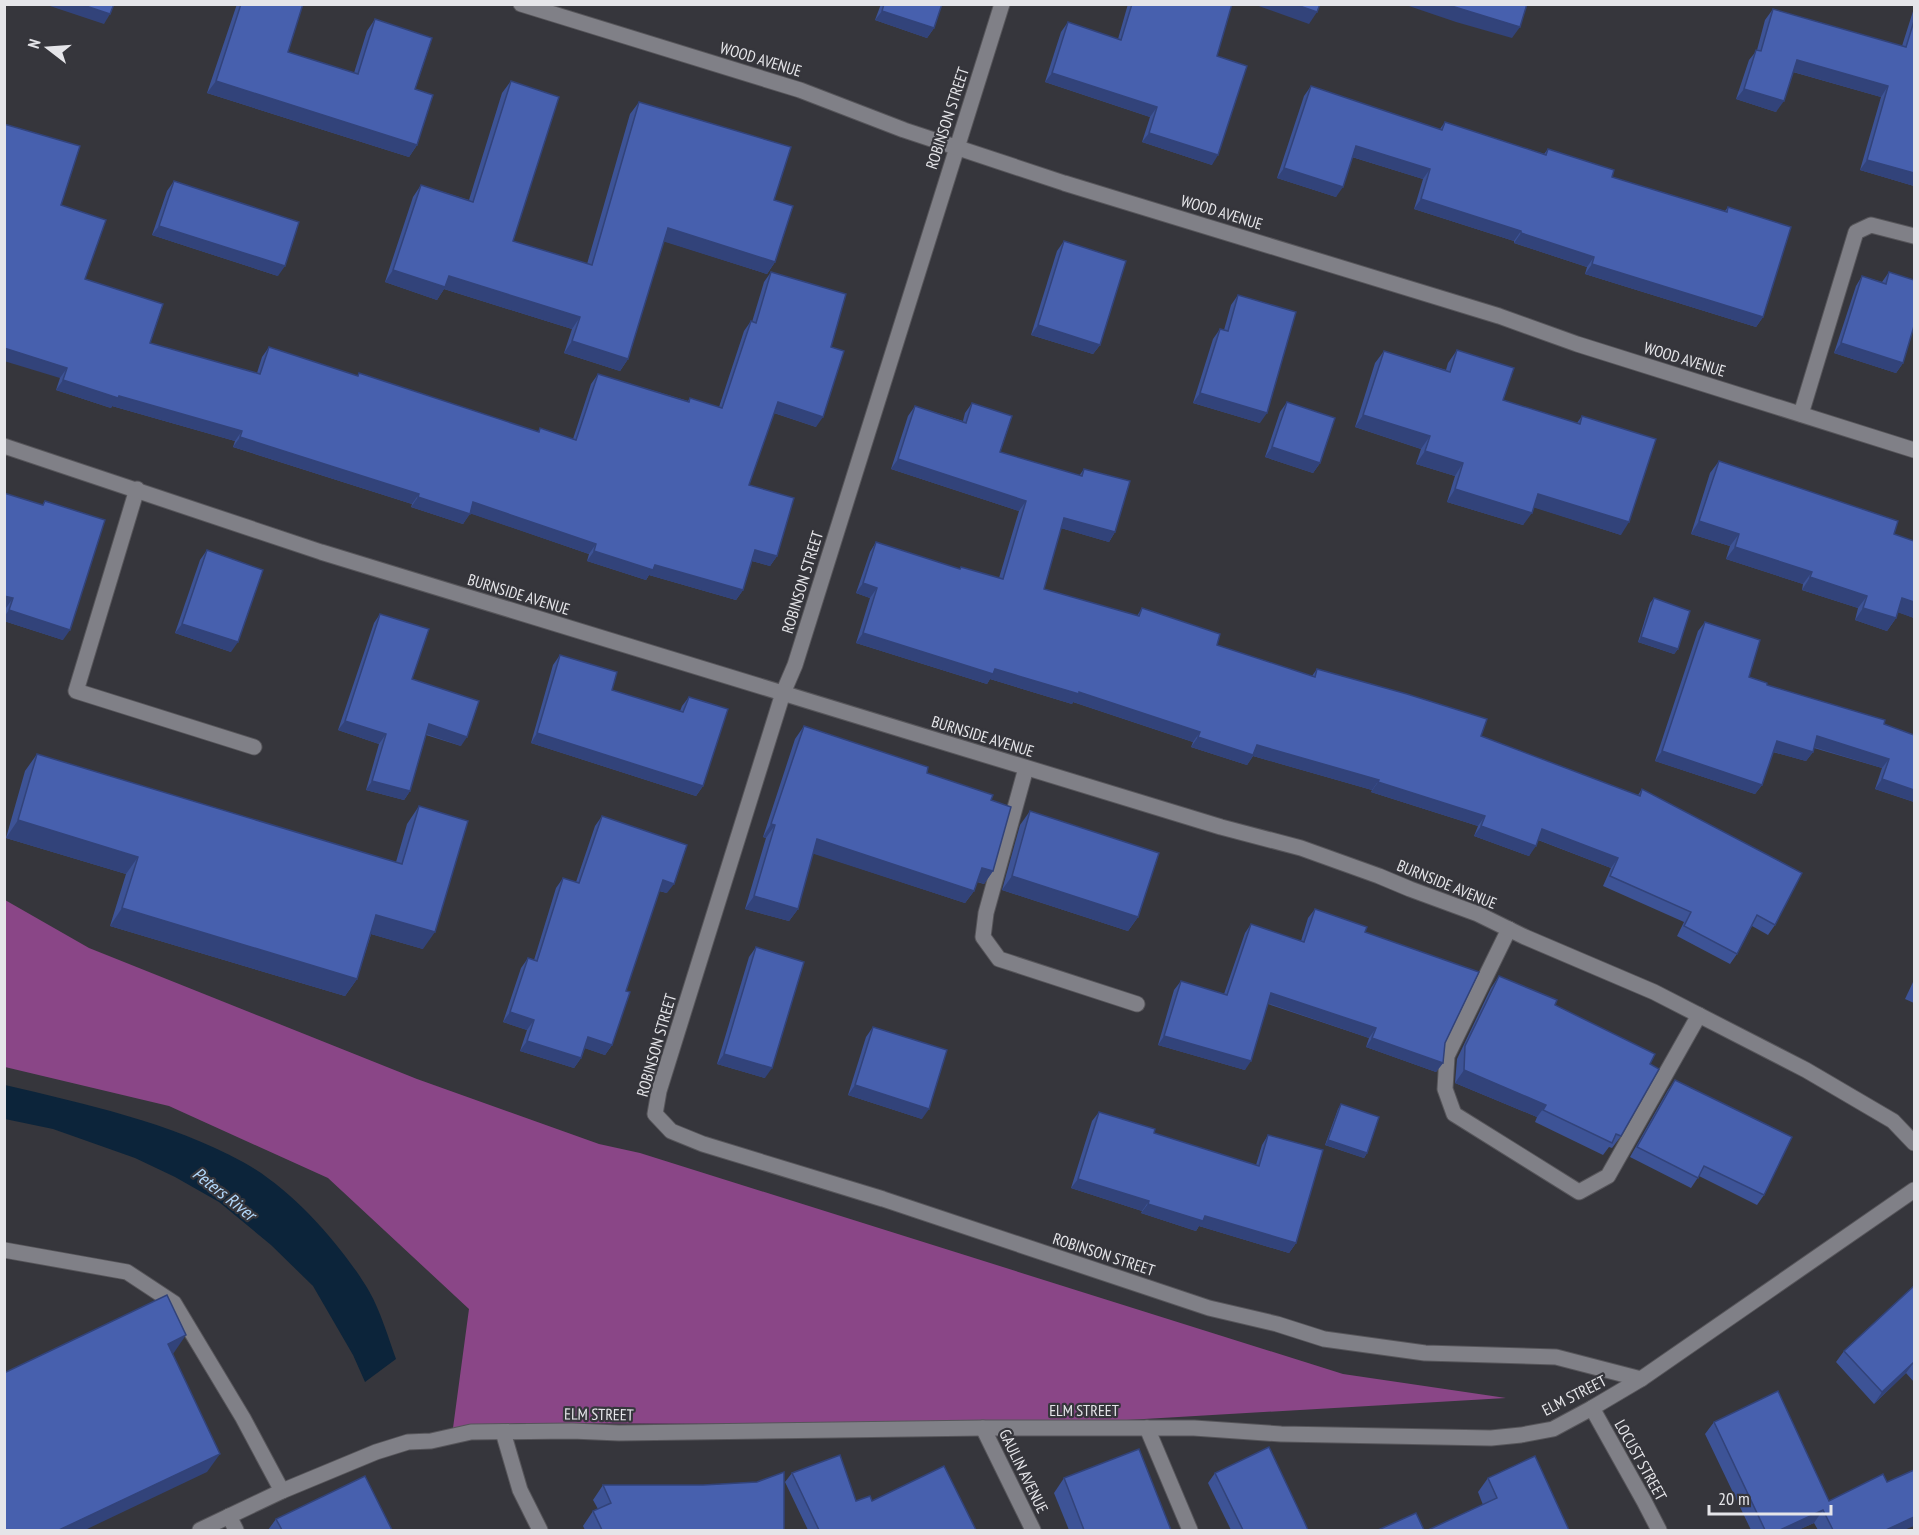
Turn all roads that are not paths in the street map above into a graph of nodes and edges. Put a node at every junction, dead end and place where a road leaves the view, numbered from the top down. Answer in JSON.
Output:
{"nodes":[{"id":1,"x":521,"y":4,"type":"edge"},
{"id":2,"x":1002,"y":4,"type":"edge"},
{"id":3,"x":956,"y":146,"type":"junction"},
{"id":4,"x":1914,"y":236,"type":"edge"},
{"id":5,"x":1801,"y":414,"type":"junction"},
{"id":6,"x":4,"y":446,"type":"edge"},
{"id":7,"x":1914,"y":450,"type":"edge"},
{"id":8,"x":137,"y":489,"type":"junction"},
{"id":9,"x":783,"y":693,"type":"junction"},
{"id":10,"x":254,"y":747,"type":"dead end"},
{"id":11,"x":1026,"y":768,"type":"junction"},
{"id":12,"x":1509,"y":929,"type":"junction"},
{"id":13,"x":1137,"y":1004,"type":"dead end"},
{"id":14,"x":1699,"y":1015,"type":"junction"},
{"id":15,"x":1914,"y":1143,"type":"edge"},
{"id":16,"x":1914,"y":1190,"type":"edge"},
{"id":17,"x":4,"y":1250,"type":"edge"},
{"id":18,"x":1641,"y":1379,"type":"junction"},
{"id":19,"x":1592,"y":1408,"type":"junction"},
{"id":20,"x":983,"y":1428,"type":"junction"},
{"id":21,"x":1147,"y":1428,"type":"junction"},
{"id":22,"x":503,"y":1432,"type":"junction"},
{"id":23,"x":282,"y":1491,"type":"junction"},
{"id":24,"x":229,"y":1516,"type":"junction"},
{"id":25,"x":200,"y":1530,"type":"edge"},
{"id":26,"x":236,"y":1530,"type":"edge"},
{"id":27,"x":540,"y":1530,"type":"edge"},
{"id":28,"x":1033,"y":1530,"type":"edge"},
{"id":29,"x":1190,"y":1530,"type":"edge"},
{"id":30,"x":1659,"y":1530,"type":"edge"}],
"edges":[{"from":1,"to":3,"type":"street","name":"WOOD AVENUE"},
{"from":2,"to":3,"type":"street","name":"ROBINSON STREET"},
{"from":3,"to":5,"type":"street","name":"WOOD AVENUE"},
{"from":3,"to":9,"type":"street","name":"ROBINSON STREET"},
{"from":4,"to":5,"type":"street"},
{"from":5,"to":7,"type":"street","name":"WOOD AVENUE"},
{"from":6,"to":8,"type":"street","name":"BURNSIDE AVENUE"},
{"from":8,"to":9,"type":"street","name":"BURNSIDE AVENUE"},
{"from":8,"to":10,"type":"street"},
{"from":9,"to":11,"type":"street","name":"BURNSIDE AVENUE"},
{"from":9,"to":18,"type":"street","name":"ROBINSON STREET"},
{"from":11,"to":12,"type":"street","name":"BURNSIDE AVENUE"},
{"from":11,"to":13,"type":"street"},
{"from":12,"to":14,"type":"street","name":"BURNSIDE AVENUE"},
{"from":12,"to":14,"type":"street"},
{"from":14,"to":15,"type":"street","name":"BURNSIDE AVENUE"},
{"from":16,"to":18,"type":"street","name":"ELM STREET"},
{"from":17,"to":23,"type":"street"},
{"from":18,"to":19,"type":"street","name":"ELM STREET"},
{"from":19,"to":21,"type":"street","name":"ELM STREET"},
{"from":19,"to":30,"type":"street","name":"LOCUST STREET"},
{"from":20,"to":21,"type":"street","name":"ELM STREET"},
{"from":20,"to":22,"type":"street","name":"ELM STREET"},
{"from":20,"to":28,"type":"street","name":"GAULIN AVENUE"},
{"from":21,"to":29,"type":"street"},
{"from":22,"to":23,"type":"street","name":"ELM STREET"},
{"from":22,"to":27,"type":"street"},
{"from":23,"to":24,"type":"street","name":"ELM STREET"},
{"from":24,"to":25,"type":"street","name":"ELM STREET"},
{"from":24,"to":26,"type":"street"}]}
